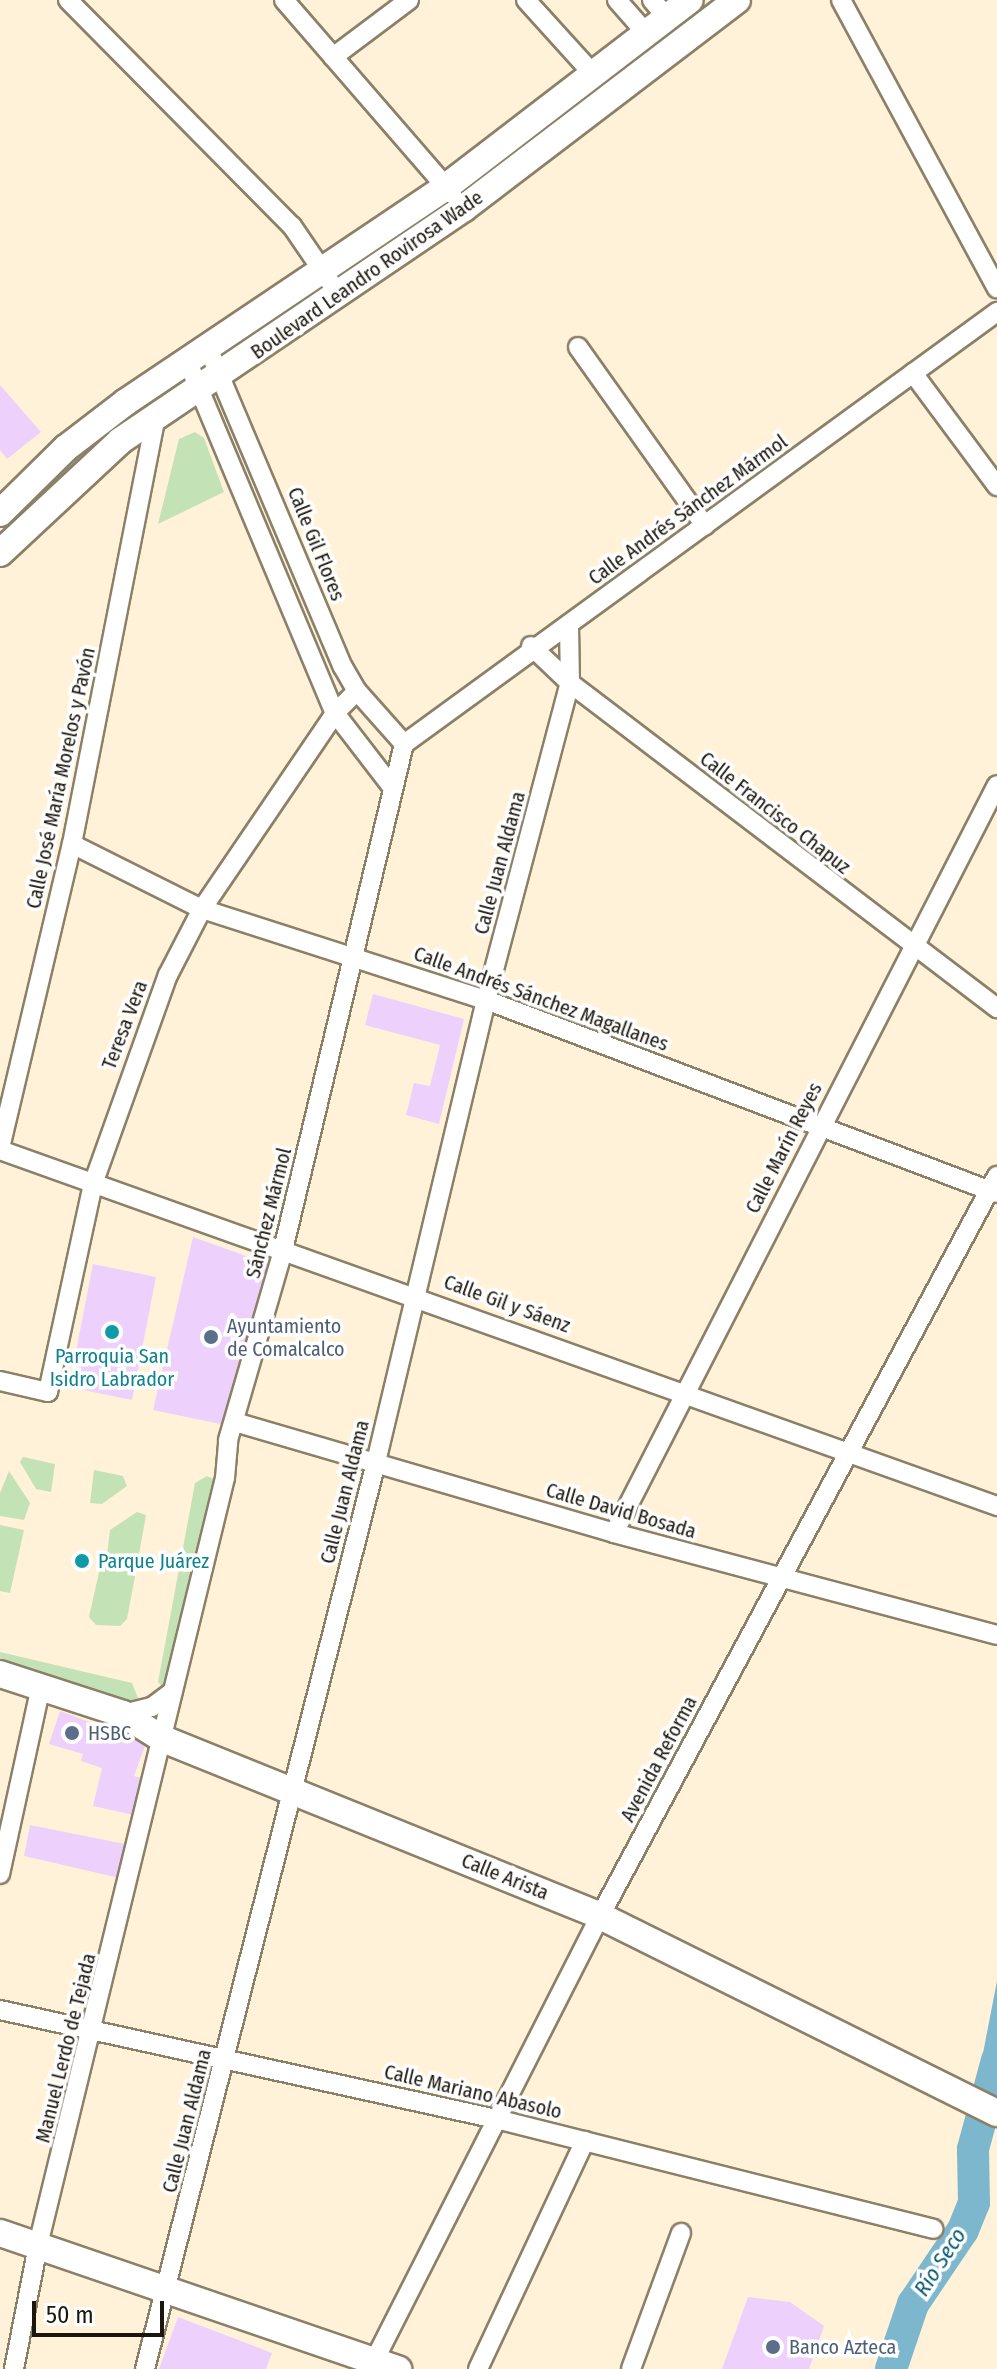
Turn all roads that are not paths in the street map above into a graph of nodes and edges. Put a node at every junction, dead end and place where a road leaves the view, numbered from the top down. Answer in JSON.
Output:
{"nodes":[{"id":1,"x":68,"y":0,"type":"edge"},
{"id":2,"x":284,"y":0,"type":"edge"},
{"id":3,"x":409,"y":0,"type":"edge"},
{"id":4,"x":526,"y":0,"type":"edge"},
{"id":5,"x":617,"y":0,"type":"edge"},
{"id":6,"x":690,"y":0,"type":"edge"},
{"id":7,"x":737,"y":0,"type":"edge"},
{"id":8,"x":841,"y":0,"type":"edge"},
{"id":9,"x":659,"y":9,"type":"edge"},
{"id":10,"x":646,"y":33,"type":"junction"},
{"id":11,"x":333,"y":57,"type":"junction"},
{"id":12,"x":593,"y":74,"type":"junction"},
{"id":13,"x":446,"y":187,"type":"junction"},
{"id":14,"x":464,"y":208,"type":"junction"},
{"id":15,"x":322,"y":270,"type":"junction"},
{"id":16,"x":997,"y":288,"type":"edge"},
{"id":17,"x":339,"y":295,"type":"junction"},
{"id":18,"x":997,"y":312,"type":"edge"},
{"id":19,"x":578,"y":347,"type":"dead end"},
{"id":20,"x":198,"y":354,"type":"junction"},
{"id":21,"x":913,"y":373,"type":"junction"},
{"id":22,"x":212,"y":382,"type":"junction"},
{"id":23,"x":156,"y":415,"type":"junction"},
{"id":24,"x":997,"y":486,"type":"edge"},
{"id":25,"x":0,"y":513,"type":"edge"},
{"id":26,"x":705,"y":526,"type":"junction"},
{"id":27,"x":0,"y":553,"type":"edge"},
{"id":28,"x":569,"y":624,"type":"junction"},
{"id":29,"x":531,"y":646,"type":"junction"},
{"id":30,"x":570,"y":683,"type":"junction"},
{"id":31,"x":357,"y":691,"type":"junction"},
{"id":32,"x":335,"y":713,"type":"junction"},
{"id":33,"x":404,"y":744,"type":"junction"},
{"id":34,"x":997,"y":785,"type":"edge"},
{"id":35,"x":392,"y":787,"type":"junction"},
{"id":36,"x":72,"y":844,"type":"junction"},
{"id":37,"x":202,"y":909,"type":"junction"},
{"id":38,"x":911,"y":945,"type":"junction"},
{"id":39,"x":355,"y":955,"type":"junction"},
{"id":40,"x":486,"y":1000,"type":"junction"},
{"id":41,"x":997,"y":1008,"type":"edge"},
{"id":42,"x":819,"y":1128,"type":"junction"},
{"id":43,"x":0,"y":1149,"type":"edge"},
{"id":44,"x":93,"y":1184,"type":"junction"},
{"id":45,"x":994,"y":1186,"type":"edge"},
{"id":46,"x":282,"y":1254,"type":"junction"},
{"id":47,"x":415,"y":1294,"type":"junction"},
{"id":48,"x":0,"y":1381,"type":"edge"},
{"id":49,"x":683,"y":1391,"type":"junction"},
{"id":50,"x":235,"y":1422,"type":"junction"},
{"id":51,"x":849,"y":1452,"type":"junction"},
{"id":52,"x":376,"y":1462,"type":"junction"},
{"id":53,"x":997,"y":1506,"type":"edge"},
{"id":54,"x":614,"y":1533,"type":"junction"},
{"id":55,"x":782,"y":1577,"type":"junction"},
{"id":56,"x":997,"y":1635,"type":"edge"},
{"id":57,"x":0,"y":1674,"type":"edge"},
{"id":58,"x":41,"y":1686,"type":"junction"},
{"id":59,"x":173,"y":1691,"type":"junction"},
{"id":60,"x":123,"y":1714,"type":"junction"},
{"id":61,"x":163,"y":1739,"type":"junction"},
{"id":62,"x":291,"y":1790,"type":"junction"},
{"id":63,"x":0,"y":1874,"type":"edge"},
{"id":64,"x":600,"y":1916,"type":"junction"},
{"id":65,"x":0,"y":2010,"type":"edge"},
{"id":66,"x":94,"y":2030,"type":"junction"},
{"id":67,"x":225,"y":2059,"type":"junction"},
{"id":68,"x":997,"y":2113,"type":"edge"},
{"id":69,"x":496,"y":2119,"type":"junction"},
{"id":70,"x":585,"y":2141,"type":"junction"},
{"id":71,"x":933,"y":2229,"type":"dead end"},
{"id":72,"x":0,"y":2233,"type":"edge"},
{"id":73,"x":681,"y":2233,"type":"dead end"},
{"id":74,"x":38,"y":2245,"type":"junction"},
{"id":75,"x":167,"y":2289,"type":"junction"},
{"id":76,"x":381,"y":2366,"type":"edge"},
{"id":77,"x":14,"y":2369,"type":"edge"},
{"id":78,"x":145,"y":2369,"type":"edge"},
{"id":79,"x":478,"y":2369,"type":"edge"},
{"id":80,"x":631,"y":2369,"type":"edge"}],
"edges":[{"from":1,"to":15,"type":"street"},
{"from":2,"to":11,"type":"street"},
{"from":3,"to":11,"type":"street"},
{"from":4,"to":12,"type":"street"},
{"from":5,"to":10,"type":"street"},
{"from":6,"to":9,"type":"main road","name":"Boulevard Leandro Rovirosa Wade"},
{"from":7,"to":14,"type":"main road","name":"Boulevard Leandro Rovirosa Wade"},
{"from":8,"to":16,"type":"street"},
{"from":9,"to":10,"type":"main road","name":"Boulevard Leandro Rovirosa Wade"},
{"from":10,"to":12,"type":"main road","name":"Boulevard Leandro Rovirosa Wade"},
{"from":11,"to":13,"type":"street"},
{"from":12,"to":13,"type":"main road","name":"Boulevard Leandro Rovirosa Wade"},
{"from":13,"to":14,"type":"street"},
{"from":13,"to":15,"type":"main road","name":"Boulevard Leandro Rovirosa Wade"},
{"from":14,"to":17,"type":"main road","name":"Boulevard Leandro Rovirosa Wade"},
{"from":15,"to":17,"type":"street"},
{"from":15,"to":20,"type":"main road","name":"Boulevard Leandro Rovirosa Wade"},
{"from":17,"to":22,"type":"main road","name":"Boulevard Leandro Rovirosa Wade"},
{"from":18,"to":21,"type":"street","name":"Calle Andrés Sánchez Mármol"},
{"from":19,"to":26,"type":"street"},
{"from":20,"to":22,"type":"street","name":"Calle Gil Flores"},
{"from":20,"to":25,"type":"main road","name":"Boulevard Leandro Rovirosa Wade"},
{"from":21,"to":24,"type":"street"},
{"from":21,"to":26,"type":"street","name":"Calle Andrés Sánchez Mármol"},
{"from":22,"to":23,"type":"main road","name":"Boulevard Leandro Rovirosa Wade"},
{"from":22,"to":31,"type":"street","name":"Calle Gil Flores"},
{"from":22,"to":32,"type":"street"},
{"from":23,"to":27,"type":"main road","name":"Boulevard Leandro Rovirosa Wade"},
{"from":23,"to":36,"type":"street","name":"Calle José María Morelos y Pavón"},
{"from":26,"to":28,"type":"street","name":"Calle Andrés Sánchez Mármol"},
{"from":28,"to":29,"type":"street","name":"Calle Andrés Sánchez Mármol"},
{"from":28,"to":30,"type":"street","name":"Calle Juan Aldama"},
{"from":29,"to":30,"type":"street","name":"Calle Francisco Chapuz"},
{"from":29,"to":33,"type":"street","name":"Calle Andrés Sánchez Mármol"},
{"from":30,"to":38,"type":"street","name":"Calle Francisco Chapuz"},
{"from":30,"to":40,"type":"street","name":"Calle Juan Aldama"},
{"from":31,"to":32,"type":"street","name":"Teresa Vera"},
{"from":31,"to":33,"type":"street","name":"Calle Gil Flores"},
{"from":32,"to":35,"type":"street"},
{"from":32,"to":37,"type":"street","name":"Teresa Vera"},
{"from":33,"to":35,"type":"street","name":"Sánchez Mármol"},
{"from":34,"to":38,"type":"street","name":"Calle Marín Reyes"},
{"from":35,"to":39,"type":"street","name":"Sánchez Mármol"},
{"from":36,"to":37,"type":"street","name":"Calle Andrés Sánchez Magallanes"},
{"from":36,"to":43,"type":"street","name":"Calle José María Morelos y Pavón"},
{"from":37,"to":39,"type":"street","name":"Calle Andrés Sánchez Magallanes"},
{"from":37,"to":44,"type":"street","name":"Teresa Vera"},
{"from":38,"to":41,"type":"street","name":"Calle Francisco Chapuz"},
{"from":38,"to":42,"type":"street","name":"Calle Marín Reyes"},
{"from":39,"to":40,"type":"street","name":"Calle Andrés Sánchez Magallanes"},
{"from":39,"to":46,"type":"street","name":"Sánchez Mármol"},
{"from":40,"to":42,"type":"street","name":"Calle Andrés Sánchez Magallanes"},
{"from":40,"to":47,"type":"street","name":"Calle Juan Aldama"},
{"from":42,"to":45,"type":"street","name":"Calle Andrés Sánchez Magallanes"},
{"from":42,"to":49,"type":"street","name":"Calle Marín Reyes"},
{"from":43,"to":44,"type":"street","name":"Calle Gil y Sáenz"},
{"from":44,"to":46,"type":"street","name":"Calle Gil y Sáenz"},
{"from":44,"to":48,"type":"street","name":"Teresa Vera"},
{"from":45,"to":51,"type":"street","name":"Avenida Reforma"},
{"from":46,"to":47,"type":"street","name":"Calle Gil y Sáenz"},
{"from":46,"to":50,"type":"street","name":"Sánchez Mármol"},
{"from":47,"to":49,"type":"street","name":"Calle Gil y Sáenz"},
{"from":47,"to":52,"type":"street","name":"Calle Juan Aldama"},
{"from":49,"to":51,"type":"street","name":"Calle Gil y Sáenz"},
{"from":49,"to":54,"type":"street","name":"Calle Marín Reyes"},
{"from":50,"to":52,"type":"street","name":"Calle David Bosada"},
{"from":50,"to":59,"type":"street","name":"Sánchez Mármol"},
{"from":51,"to":53,"type":"street","name":"Calle Gil y Sáenz"},
{"from":51,"to":55,"type":"street","name":"Avenida Reforma"},
{"from":52,"to":54,"type":"street","name":"Calle David Bosada"},
{"from":52,"to":62,"type":"street","name":"Calle Juan Aldama"},
{"from":54,"to":55,"type":"street","name":"Calle David Bosada"},
{"from":55,"to":56,"type":"street","name":"Calle David Bosada"},
{"from":55,"to":64,"type":"street","name":"Avenida Reforma"},
{"from":57,"to":58,"type":"main road","name":"Calle Arista"},
{"from":58,"to":60,"type":"main road","name":"Calle Arista"},
{"from":58,"to":63,"type":"street"},
{"from":59,"to":60,"type":"street"},
{"from":59,"to":61,"type":"street","name":"Sánchez Mármol"},
{"from":60,"to":61,"type":"main road","name":"Calle Arista"},
{"from":61,"to":62,"type":"main road","name":"Calle Arista"},
{"from":61,"to":66,"type":"street","name":"Manuel Lerdo de Tejada"},
{"from":62,"to":64,"type":"main road","name":"Calle Arista"},
{"from":62,"to":67,"type":"street","name":"Calle Juan Aldama"},
{"from":64,"to":68,"type":"main road","name":"Calle Arista"},
{"from":64,"to":69,"type":"street","name":"Avenida Reforma"},
{"from":65,"to":66,"type":"street","name":"Calle Mariano Abasolo"},
{"from":66,"to":67,"type":"street","name":"Calle Mariano Abasolo"},
{"from":66,"to":74,"type":"street","name":"Manuel Lerdo de Tejada"},
{"from":67,"to":69,"type":"street","name":"Calle Mariano Abasolo"},
{"from":67,"to":75,"type":"street","name":"Calle Juan Aldama"},
{"from":69,"to":70,"type":"street","name":"Calle Mariano Abasolo"},
{"from":69,"to":76,"type":"street","name":"Avenida Reforma"},
{"from":70,"to":71,"type":"street","name":"Calle Mariano Abasolo"},
{"from":70,"to":79,"type":"street"},
{"from":72,"to":74,"type":"main road"},
{"from":73,"to":80,"type":"street"},
{"from":74,"to":75,"type":"main road"},
{"from":74,"to":77,"type":"street","name":"Manuel Lerdo de Tejada"},
{"from":75,"to":76,"type":"main road"},
{"from":75,"to":78,"type":"street","name":"Calle Juan Aldama"}]}
